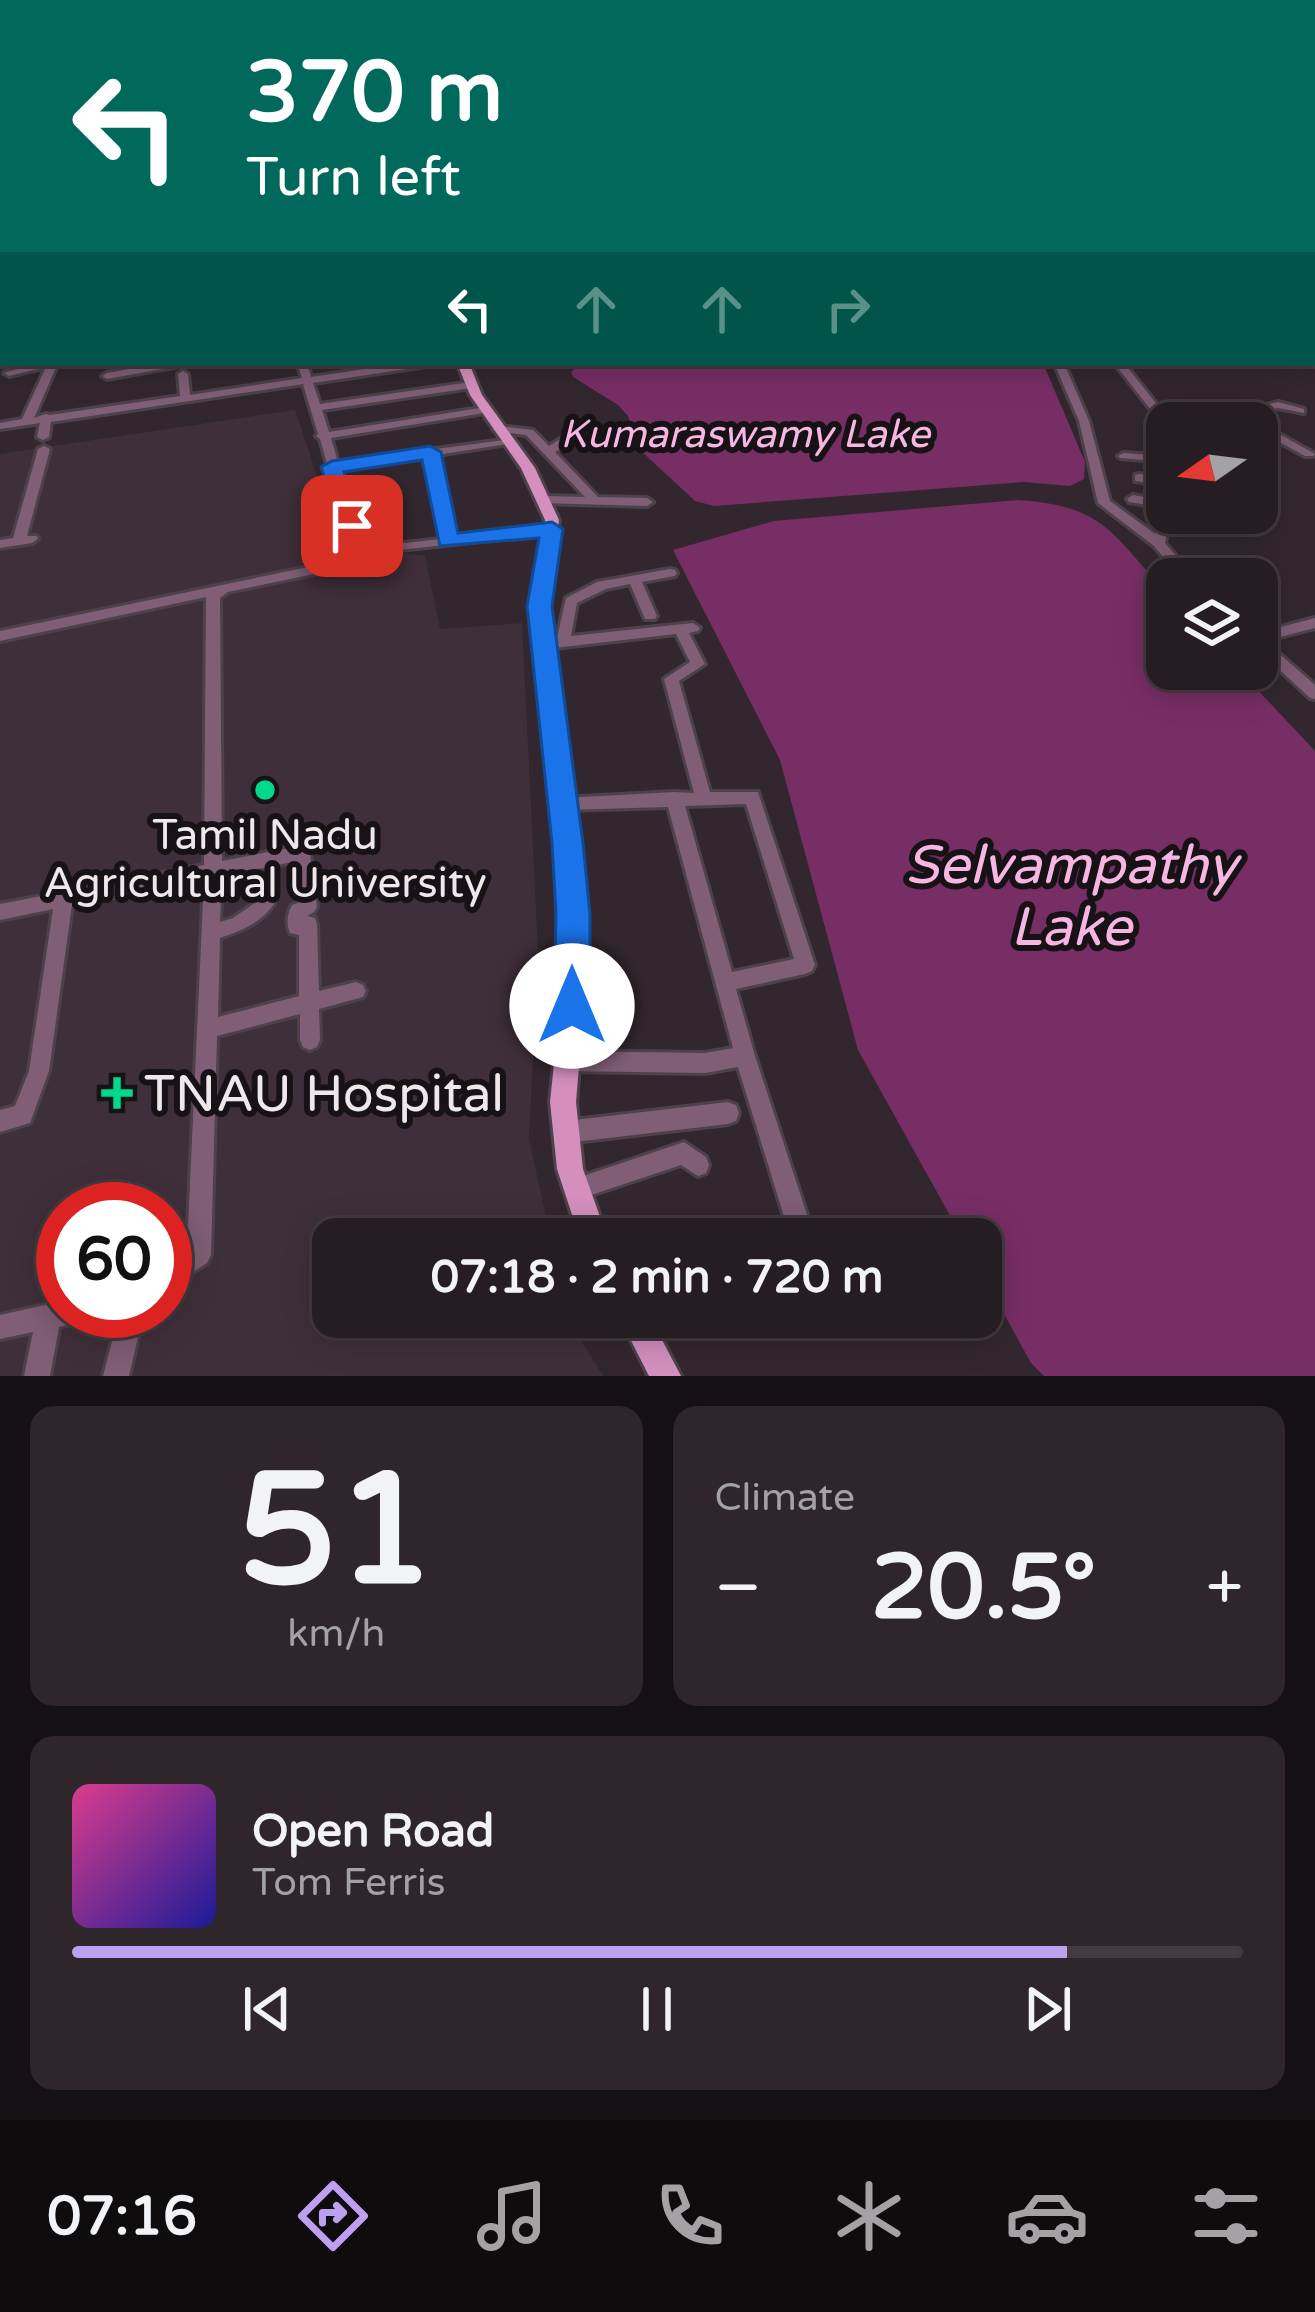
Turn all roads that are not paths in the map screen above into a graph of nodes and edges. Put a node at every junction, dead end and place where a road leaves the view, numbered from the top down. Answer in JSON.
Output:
{"nodes":[{"id":1,"x":39,"y":366,"type":"edge"},
{"id":2,"x":51,"y":366,"type":"edge"},
{"id":3,"x":144,"y":366,"type":"edge"},
{"id":4,"x":374,"y":366,"type":"edge"},
{"id":5,"x":464,"y":366,"type":"edge"},
{"id":6,"x":1060,"y":366,"type":"edge"},
{"id":7,"x":1121,"y":366,"type":"edge"},
{"id":8,"x":181,"y":369,"type":"edge"},
{"id":9,"x":303,"y":370,"type":"edge"},
{"id":10,"x":9,"y":373,"type":"dead end"},
{"id":11,"x":241,"y":374,"type":"dead end"},
{"id":12,"x":107,"y":376,"type":"dead end"},
{"id":13,"x":471,"y":385,"type":"junction"},
{"id":14,"x":242,"y":388,"type":"junction"},
{"id":15,"x":204,"y":394,"type":"junction"},
{"id":16,"x":184,"y":398,"type":"junction"},
{"id":17,"x":1150,"y":402,"type":"edge"},
{"id":18,"x":1278,"y":405,"type":"edge"},
{"id":19,"x":135,"y":406,"type":"junction"},
{"id":20,"x":314,"y":408,"type":"junction"},
{"id":21,"x":104,"y":410,"type":"junction"},
{"id":22,"x":486,"y":410,"type":"junction"},
{"id":23,"x":1300,"y":411,"type":"dead end"},
{"id":24,"x":208,"y":412,"type":"dead end"},
{"id":25,"x":46,"y":417,"type":"junction"},
{"id":26,"x":28,"y":421,"type":"junction"},
{"id":27,"x":0,"y":426,"type":"edge"},
{"id":28,"x":100,"y":427,"type":"dead end"},
{"id":29,"x":582,"y":430,"type":"dead end"},
{"id":30,"x":503,"y":435,"type":"junction"},
{"id":31,"x":322,"y":436,"type":"junction"},
{"id":32,"x":1278,"y":437,"type":"edge"},
{"id":33,"x":550,"y":450,"type":"junction"},
{"id":34,"x":430,"y":452,"type":"junction"},
{"id":35,"x":1310,"y":454,"type":"dead end"},
{"id":36,"x":1124,"y":456,"type":"dead end"},
{"id":37,"x":1146,"y":457,"type":"edge"},
{"id":38,"x":332,"y":467,"type":"junction"},
{"id":39,"x":1139,"y":478,"type":"dead end"},
{"id":40,"x":1146,"y":479,"type":"edge"},
{"id":41,"x":1133,"y":499,"type":"dead end"},
{"id":42,"x":544,"y":500,"type":"junction"},
{"id":43,"x":595,"y":501,"type":"junction"},
{"id":44,"x":1146,"y":501,"type":"edge"},
{"id":45,"x":647,"y":502,"type":"dead end"},
{"id":46,"x":552,"y":529,"type":"junction"},
{"id":47,"x":1161,"y":534,"type":"edge"},
{"id":48,"x":448,"y":542,"type":"junction"},
{"id":49,"x":1159,"y":543,"type":"junction"},
{"id":50,"x":0,"y":544,"type":"edge"},
{"id":51,"x":378,"y":550,"type":"dead end"},
{"id":52,"x":1172,"y":558,"type":"edge"},
{"id":53,"x":670,"y":573,"type":"dead end"},
{"id":54,"x":634,"y":578,"type":"junction"},
{"id":55,"x":222,"y":591,"type":"junction"},
{"id":56,"x":650,"y":616,"type":"dead end"},
{"id":57,"x":1315,"y":623,"type":"edge"},
{"id":58,"x":1278,"y":633,"type":"edge"},
{"id":59,"x":0,"y":636,"type":"edge"},
{"id":60,"x":554,"y":643,"type":"junction"},
{"id":61,"x":1278,"y":659,"type":"edge"},
{"id":62,"x":1315,"y":694,"type":"edge"},
{"id":63,"x":703,"y":797,"type":"junction"},
{"id":64,"x":674,"y":798,"type":"junction"},
{"id":65,"x":564,"y":803,"type":"junction"},
{"id":66,"x":213,"y":869,"type":"junction"},
{"id":67,"x":64,"y":900,"type":"junction"},
{"id":68,"x":265,"y":904,"type":"dead end"},
{"id":69,"x":0,"y":912,"type":"edge"},
{"id":70,"x":211,"y":933,"type":"junction"},
{"id":71,"x":728,"y":982,"type":"junction"},
{"id":72,"x":356,"y":991,"type":"dead end"},
{"id":73,"x":309,"y":1003,"type":"junction"},
{"id":74,"x":207,"y":1028,"type":"junction"},
{"id":75,"x":310,"y":1040,"type":"dead end"},
{"id":76,"x":745,"y":1056,"type":"junction"},
{"id":77,"x":567,"y":1061,"type":"junction"},
{"id":78,"x":728,"y":1114,"type":"dead end"},
{"id":79,"x":0,"y":1121,"type":"edge"},
{"id":80,"x":566,"y":1132,"type":"junction"},
{"id":81,"x":698,"y":1166,"type":"dead end"},
{"id":82,"x":576,"y":1189,"type":"junction"},
{"id":83,"x":586,"y":1218,"type":"edge"},
{"id":84,"x":796,"y":1218,"type":"edge"},
{"id":85,"x":192,"y":1260,"type":"edge"},
{"id":86,"x":36,"y":1320,"type":"edge"},
{"id":87,"x":0,"y":1328,"type":"edge"},
{"id":88,"x":44,"y":1338,"type":"edge"},
{"id":89,"x":125,"y":1338,"type":"edge"},
{"id":90,"x":645,"y":1338,"type":"edge"},
{"id":91,"x":37,"y":1376,"type":"edge"},
{"id":92,"x":116,"y":1376,"type":"edge"},
{"id":93,"x":666,"y":1376,"type":"edge"}],
"edges":[{"from":1,"to":10,"type":"street"},
{"from":2,"to":26,"type":"street"},
{"from":3,"to":8,"type":"street"},
{"from":3,"to":12,"type":"street"},
{"from":3,"to":19,"type":"street"},
{"from":4,"to":9,"type":"street"},
{"from":5,"to":13,"type":"main road"},
{"from":6,"to":49,"type":"street"},
{"from":7,"to":17,"type":"street"},
{"from":8,"to":16,"type":"street"},
{"from":9,"to":14,"type":"street"},
{"from":9,"to":20,"type":"street"},
{"from":11,"to":14,"type":"street"},
{"from":13,"to":20,"type":"street"},
{"from":13,"to":22,"type":"main road"},
{"from":14,"to":15,"type":"street"},
{"from":15,"to":16,"type":"street"},
{"from":15,"to":24,"type":"street"},
{"from":16,"to":19,"type":"street"},
{"from":18,"to":23,"type":"street"},
{"from":19,"to":21,"type":"street"},
{"from":20,"to":31,"type":"street"},
{"from":21,"to":25,"type":"street"},
{"from":21,"to":28,"type":"street"},
{"from":22,"to":30,"type":"main road"},
{"from":22,"to":31,"type":"street"},
{"from":25,"to":26,"type":"street"},
{"from":25,"to":50,"type":"street"},
{"from":26,"to":27,"type":"street"},
{"from":29,"to":33,"type":"street"},
{"from":30,"to":33,"type":"street"},
{"from":30,"to":34,"type":"street"},
{"from":30,"to":42,"type":"main road"},
{"from":31,"to":38,"type":"street"},
{"from":32,"to":35,"type":"street"},
{"from":33,"to":43,"type":"street"},
{"from":34,"to":38,"type":"street"},
{"from":34,"to":48,"type":"street"},
{"from":36,"to":37,"type":"street"},
{"from":38,"to":55,"type":"street"},
{"from":39,"to":40,"type":"street"},
{"from":41,"to":44,"type":"street"},
{"from":42,"to":43,"type":"street"},
{"from":42,"to":46,"type":"main road"},
{"from":43,"to":45,"type":"street"},
{"from":46,"to":48,"type":"street"},
{"from":46,"to":60,"type":"main road"},
{"from":47,"to":49,"type":"street"},
{"from":48,"to":51,"type":"street"},
{"from":49,"to":52,"type":"street"},
{"from":53,"to":54,"type":"street"},
{"from":54,"to":56,"type":"street"},
{"from":54,"to":60,"type":"street"},
{"from":55,"to":59,"type":"street"},
{"from":55,"to":66,"type":"street"},
{"from":57,"to":58,"type":"street"},
{"from":60,"to":63,"type":"street"},
{"from":60,"to":65,"type":"main road"},
{"from":61,"to":62,"type":"street"},
{"from":63,"to":64,"type":"street"},
{"from":63,"to":71,"type":"street"},
{"from":64,"to":65,"type":"street"},
{"from":64,"to":71,"type":"street"},
{"from":65,"to":77,"type":"main road"},
{"from":66,"to":67,"type":"street"},
{"from":66,"to":70,"type":"street"},
{"from":66,"to":73,"type":"street"},
{"from":67,"to":69,"type":"street"},
{"from":67,"to":79,"type":"street"},
{"from":68,"to":70,"type":"street"},
{"from":70,"to":74,"type":"street"},
{"from":71,"to":76,"type":"street"},
{"from":72,"to":73,"type":"street"},
{"from":73,"to":74,"type":"street"},
{"from":73,"to":75,"type":"street"},
{"from":74,"to":85,"type":"street"},
{"from":76,"to":77,"type":"street"},
{"from":76,"to":84,"type":"street"},
{"from":77,"to":80,"type":"main road"},
{"from":78,"to":80,"type":"street"},
{"from":80,"to":82,"type":"main road"},
{"from":81,"to":82,"type":"street"},
{"from":82,"to":83,"type":"main road"},
{"from":86,"to":87,"type":"street"},
{"from":88,"to":91,"type":"street"},
{"from":89,"to":92,"type":"street"},
{"from":90,"to":93,"type":"main road"}]}
